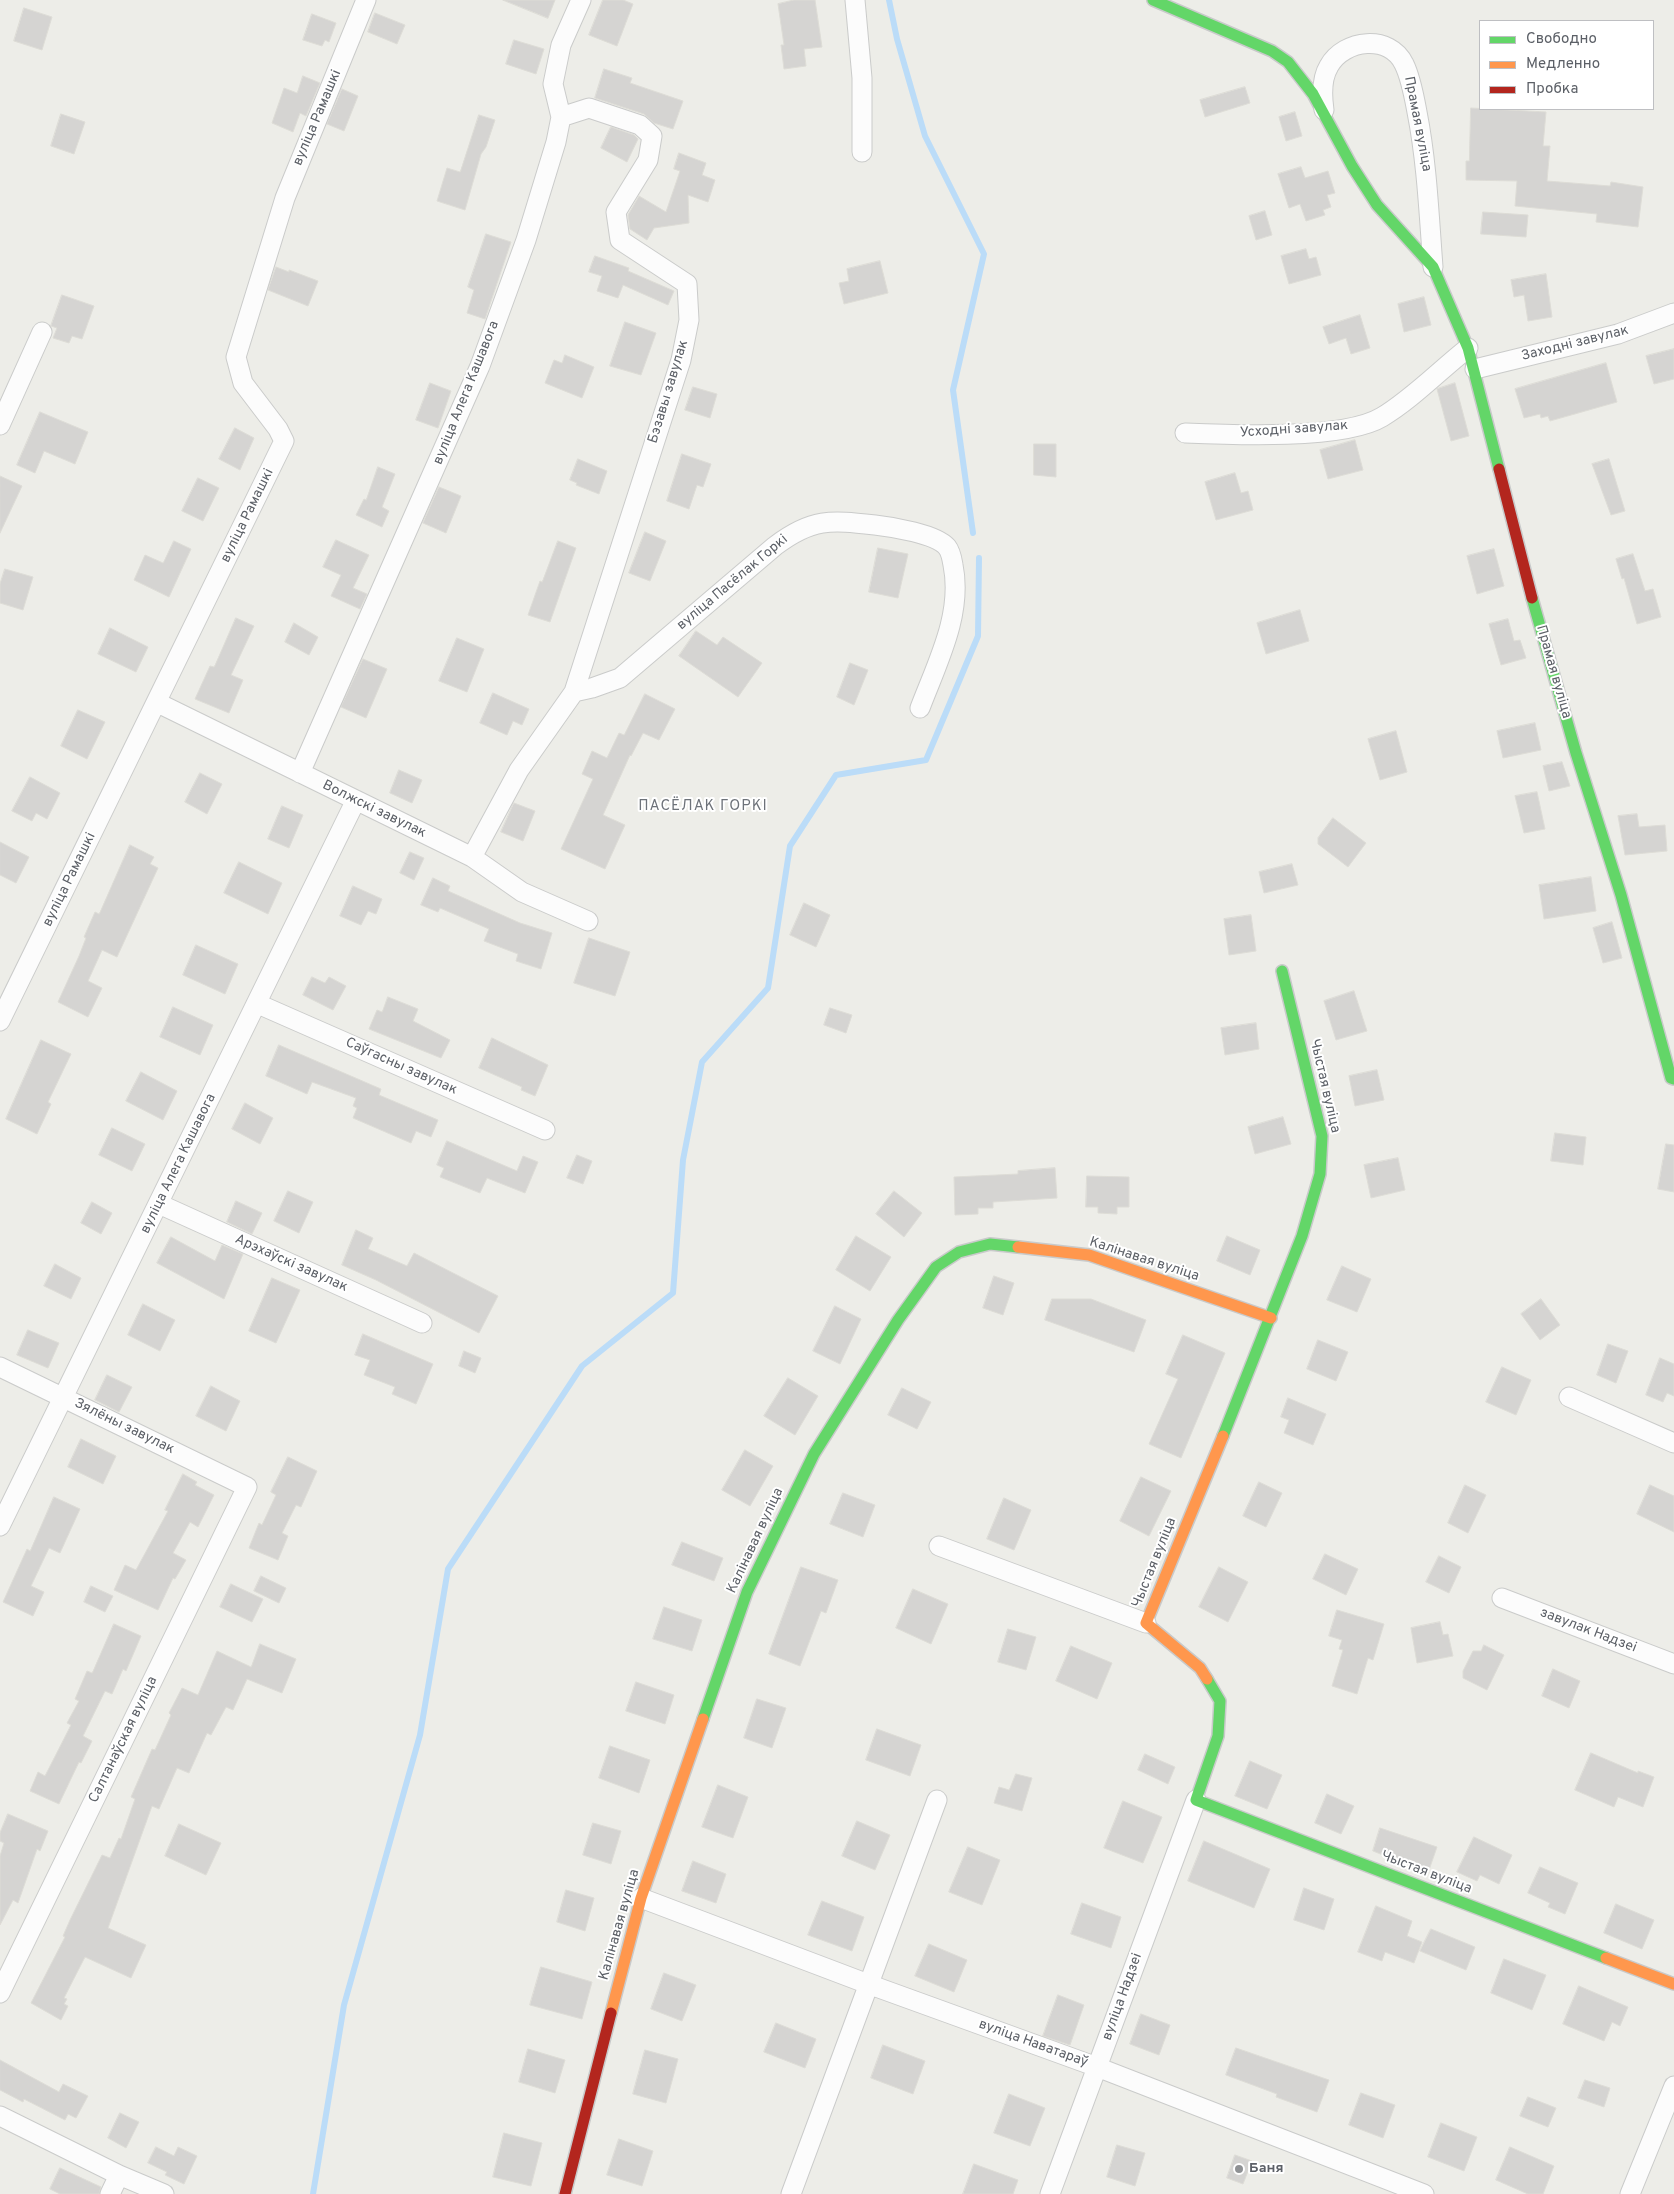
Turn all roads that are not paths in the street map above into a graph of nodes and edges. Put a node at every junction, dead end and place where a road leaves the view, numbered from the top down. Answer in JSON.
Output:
{"nodes":[{"id":1,"x":366,"y":0,"type":"edge"},
{"id":2,"x":580,"y":0,"type":"edge"},
{"id":3,"x":855,"y":0,"type":"edge"},
{"id":4,"x":1153,"y":0,"type":"edge"},
{"id":5,"x":1325,"y":115,"type":"junction"},
{"id":6,"x":561,"y":117,"type":"junction"},
{"id":7,"x":862,"y":152,"type":"dead end"},
{"id":8,"x":1433,"y":267,"type":"junction"},
{"id":9,"x":1674,"y":314,"type":"edge"},
{"id":10,"x":42,"y":332,"type":"dead end"},
{"id":11,"x":1468,"y":348,"type":"junction"},
{"id":12,"x":1475,"y":369,"type":"junction"},
{"id":13,"x":0,"y":425,"type":"edge"},
{"id":14,"x":1185,"y":434,"type":"dead end"},
{"id":15,"x":574,"y":692,"type":"junction"},
{"id":16,"x":158,"y":703,"type":"junction"},
{"id":17,"x":920,"y":708,"type":"dead end"},
{"id":18,"x":300,"y":773,"type":"junction"},
{"id":19,"x":355,"y":802,"type":"junction"},
{"id":20,"x":472,"y":858,"type":"junction"},
{"id":21,"x":588,"y":921,"type":"dead end"},
{"id":22,"x":1282,"y":970,"type":"dead end"},
{"id":23,"x":258,"y":1004,"type":"junction"},
{"id":24,"x":0,"y":1021,"type":"edge"},
{"id":25,"x":1672,"y":1078,"type":"edge"},
{"id":26,"x":545,"y":1130,"type":"dead end"},
{"id":27,"x":159,"y":1204,"type":"junction"},
{"id":28,"x":1271,"y":1318,"type":"junction"},
{"id":29,"x":422,"y":1324,"type":"dead end"},
{"id":30,"x":0,"y":1367,"type":"edge"},
{"id":31,"x":1569,"y":1397,"type":"dead end"},
{"id":32,"x":64,"y":1398,"type":"junction"},
{"id":33,"x":1674,"y":1443,"type":"edge"},
{"id":34,"x":248,"y":1488,"type":"joint"},
{"id":35,"x":0,"y":1526,"type":"edge"},
{"id":36,"x":938,"y":1546,"type":"dead end"},
{"id":37,"x":1502,"y":1598,"type":"dead end"},
{"id":38,"x":1146,"y":1623,"type":"junction"},
{"id":39,"x":1674,"y":1664,"type":"edge"},
{"id":40,"x":937,"y":1800,"type":"dead end"},
{"id":41,"x":1196,"y":1800,"type":"junction"},
{"id":42,"x":641,"y":1898,"type":"junction"},
{"id":43,"x":868,"y":1984,"type":"junction"},
{"id":44,"x":1674,"y":1984,"type":"edge"},
{"id":45,"x":0,"y":1993,"type":"edge"},
{"id":46,"x":1097,"y":2067,"type":"junction"},
{"id":47,"x":1674,"y":2086,"type":"edge"},
{"id":48,"x":0,"y":2116,"type":"edge"},
{"id":49,"x":119,"y":2175,"type":"junction"},
{"id":50,"x":110,"y":2194,"type":"edge"},
{"id":51,"x":164,"y":2194,"type":"edge"},
{"id":52,"x":565,"y":2194,"type":"edge"},
{"id":53,"x":791,"y":2194,"type":"edge"},
{"id":54,"x":1050,"y":2194,"type":"edge"},
{"id":55,"x":1424,"y":2194,"type":"edge"},
{"id":56,"x":1630,"y":2194,"type":"edge"}],
"edges":[{"from":1,"to":16,"type":"street","name":"вуліца Рамашкі"},
{"from":2,"to":6,"type":"street","name":"вуліца Алега Кашавога"},
{"from":3,"to":7,"type":"street"},
{"from":4,"to":5,"type":"street","name":"Прамая вуліца"},
{"from":5,"to":8,"type":"street","name":"Прамая вуліца"},
{"from":5,"to":8,"type":"street","name":"Прамая вуліца"},
{"from":6,"to":15,"type":"street","name":"Бэзавы завулак"},
{"from":6,"to":18,"type":"street","name":"вуліца Алега Кашавога"},
{"from":8,"to":11,"type":"street","name":"Прамая вуліца"},
{"from":9,"to":12,"type":"street","name":"Заходні завулак"},
{"from":10,"to":13,"type":"street"},
{"from":11,"to":12,"type":"street","name":"Прамая вуліца"},
{"from":11,"to":14,"type":"street","name":"Усходні завулак"},
{"from":12,"to":25,"type":"street","name":"Прамая вуліца"},
{"from":15,"to":17,"type":"street","name":"вуліца Пасёлак Горкі"},
{"from":15,"to":20,"type":"street"},
{"from":16,"to":18,"type":"street","name":"Волжскі завулак"},
{"from":16,"to":24,"type":"street","name":"вуліца Рамашкі"},
{"from":18,"to":19,"type":"street","name":"Волжскі завулак"},
{"from":19,"to":20,"type":"street","name":"Волжскі завулак"},
{"from":19,"to":23,"type":"street","name":"вуліца Алега Кашавога"},
{"from":20,"to":21,"type":"street","name":"Волжскі завулак"},
{"from":22,"to":28,"type":"street","name":"Чыстая вуліца"},
{"from":23,"to":26,"type":"street","name":"Саўгасны завулак"},
{"from":23,"to":27,"type":"street","name":"вуліца Алега Кашавога"},
{"from":27,"to":29,"type":"street","name":"Арэхаўскі завулак"},
{"from":27,"to":32,"type":"street","name":"вуліца Алега Кашавога"},
{"from":28,"to":38,"type":"street","name":"Чыстая вуліца"},
{"from":28,"to":42,"type":"street","name":"Калінавая вуліца"},
{"from":30,"to":32,"type":"street","name":"Зялёны завулак"},
{"from":31,"to":33,"type":"street"},
{"from":32,"to":34,"type":"street","name":"Зялёны завулак"},
{"from":32,"to":35,"type":"street","name":"вуліца Алега Кашавога"},
{"from":34,"to":45,"type":"street","name":"Салтанаўская вуліца"},
{"from":36,"to":38,"type":"street"},
{"from":37,"to":39,"type":"street","name":"завулак Надзеі"},
{"from":38,"to":41,"type":"street","name":"Чыстая вуліца"},
{"from":40,"to":43,"type":"street"},
{"from":41,"to":44,"type":"street","name":"Чыстая вуліца"},
{"from":41,"to":46,"type":"street","name":"вуліца Надзеі"},
{"from":42,"to":43,"type":"street","name":"вуліца Наватараў"},
{"from":42,"to":52,"type":"street","name":"Калінавая вуліца"},
{"from":43,"to":46,"type":"street","name":"вуліца Наватараў"},
{"from":43,"to":53,"type":"street"},
{"from":46,"to":54,"type":"street","name":"вуліца Надзеі"},
{"from":46,"to":55,"type":"street","name":"вуліца Наватараў"},
{"from":47,"to":56,"type":"street"},
{"from":48,"to":49,"type":"street"},
{"from":49,"to":50,"type":"street"},
{"from":49,"to":51,"type":"street"}]}
